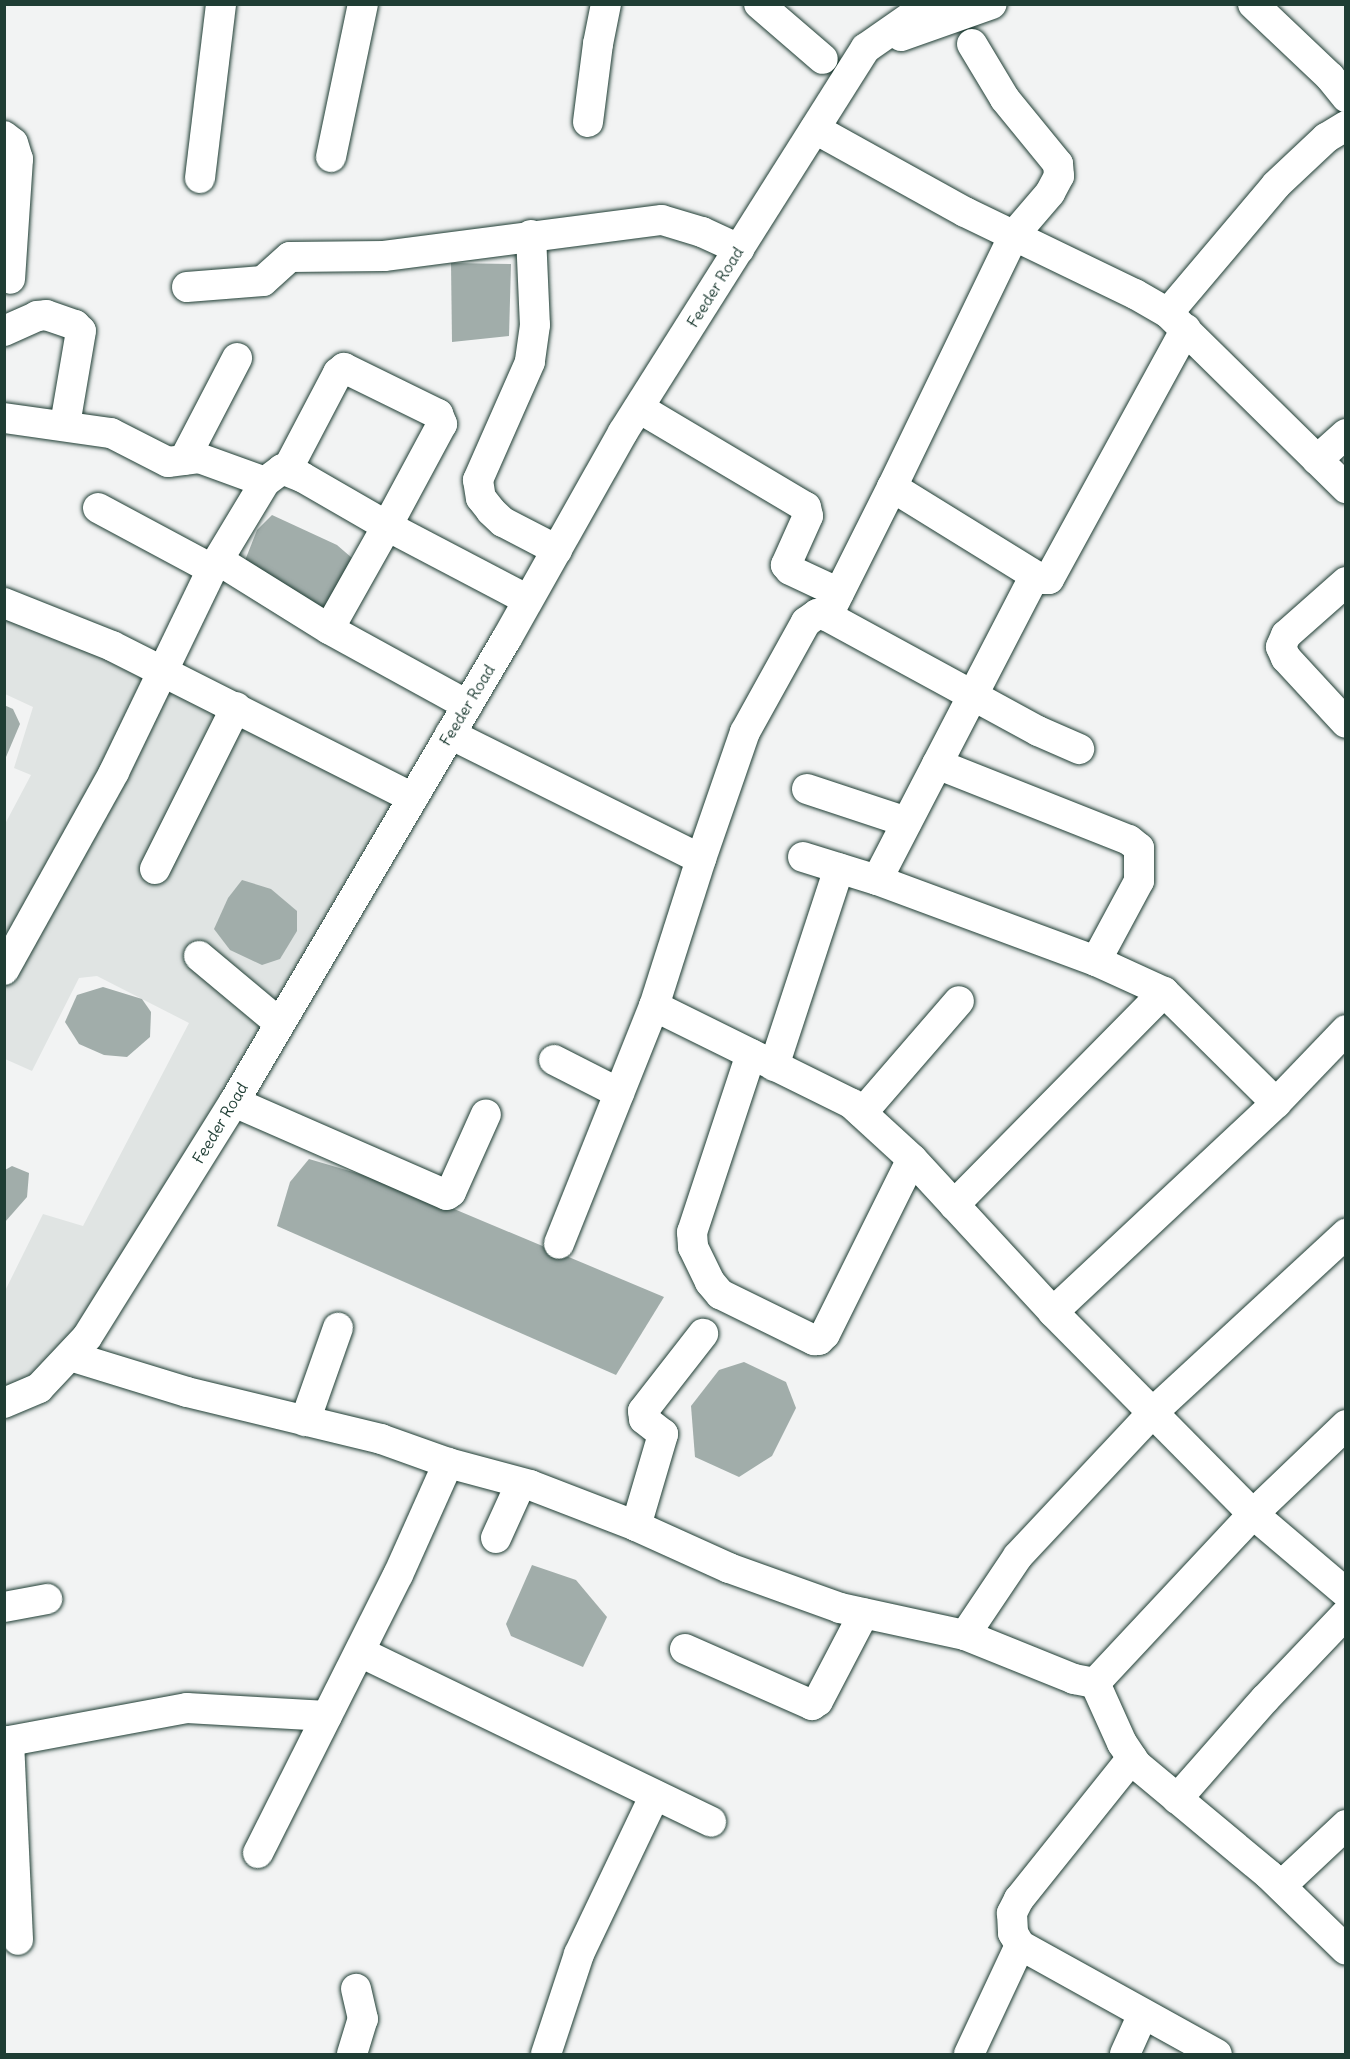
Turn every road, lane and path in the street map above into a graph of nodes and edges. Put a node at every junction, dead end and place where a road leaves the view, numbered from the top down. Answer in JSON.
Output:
{"nodes":[{"id":1,"x":221,"y":4,"type":"edge"},
{"id":2,"x":363,"y":4,"type":"edge"},
{"id":3,"x":606,"y":4,"type":"edge"},
{"id":4,"x":759,"y":4,"type":"edge"},
{"id":5,"x":929,"y":4,"type":"edge"},
{"id":6,"x":992,"y":4,"type":"edge"},
{"id":7,"x":1253,"y":4,"type":"edge"},
{"id":8,"x":972,"y":44,"type":"dead end"},
{"id":9,"x":866,"y":48,"type":"junction"},
{"id":10,"x":823,"y":59,"type":"dead end"},
{"id":11,"x":1346,"y":97,"type":"edge"},
{"id":12,"x":588,"y":122,"type":"dead end"},
{"id":13,"x":1346,"y":126,"type":"edge"},
{"id":14,"x":815,"y":129,"type":"junction"},
{"id":15,"x":4,"y":136,"type":"edge"},
{"id":16,"x":331,"y":157,"type":"dead end"},
{"id":17,"x":200,"y":178,"type":"dead end"},
{"id":18,"x":531,"y":235,"type":"junction"},
{"id":19,"x":1014,"y":235,"type":"junction"},
{"id":20,"x":739,"y":249,"type":"junction"},
{"id":21,"x":10,"y":279,"type":"dead end"},
{"id":22,"x":187,"y":287,"type":"dead end"},
{"id":23,"x":1177,"y":321,"type":"junction"},
{"id":24,"x":4,"y":332,"type":"edge"},
{"id":25,"x":237,"y":358,"type":"dead end"},
{"id":26,"x":639,"y":408,"type":"junction"},
{"id":27,"x":4,"y":418,"type":"edge"},
{"id":28,"x":65,"y":425,"type":"junction"},
{"id":29,"x":1346,"y":434,"type":"edge"},
{"id":30,"x":184,"y":460,"type":"junction"},
{"id":31,"x":1317,"y":460,"type":"junction"},
{"id":32,"x":276,"y":476,"type":"junction"},
{"id":33,"x":892,"y":487,"type":"junction"},
{"id":34,"x":1346,"y":489,"type":"edge"},
{"id":35,"x":98,"y":508,"type":"dead end"},
{"id":36,"x":387,"y":526,"type":"junction"},
{"id":37,"x":557,"y":550,"type":"junction"},
{"id":38,"x":215,"y":565,"type":"junction"},
{"id":39,"x":1035,"y":575,"type":"junction"},
{"id":40,"x":1346,"y":582,"type":"edge"},
{"id":41,"x":528,"y":600,"type":"junction"},
{"id":42,"x":4,"y":603,"type":"edge"},
{"id":43,"x":833,"y":604,"type":"junction"},
{"id":44,"x":329,"y":629,"type":"junction"},
{"id":45,"x":162,"y":670,"type":"junction"},
{"id":46,"x":971,"y":696,"type":"junction"},
{"id":47,"x":467,"y":705,"type":"junction"},
{"id":48,"x":236,"y":707,"type":"junction"},
{"id":49,"x":1346,"y":723,"type":"edge"},
{"id":50,"x":450,"y":734,"type":"junction"},
{"id":51,"x":1079,"y":748,"type":"dead end"},
{"id":52,"x":937,"y":764,"type":"junction"},
{"id":53,"x":807,"y":789,"type":"dead end"},
{"id":54,"x":413,"y":798,"type":"junction"},
{"id":55,"x":907,"y":822,"type":"junction"},
{"id":56,"x":803,"y":857,"type":"dead end"},
{"id":57,"x":701,"y":859,"type":"junction"},
{"id":58,"x":839,"y":868,"type":"junction"},
{"id":59,"x":155,"y":869,"type":"dead end"},
{"id":60,"x":877,"y":880,"type":"junction"},
{"id":61,"x":199,"y":956,"type":"dead end"},
{"id":62,"x":1096,"y":961,"type":"junction"},
{"id":63,"x":4,"y":970,"type":"edge"},
{"id":64,"x":1164,"y":992,"type":"junction"},
{"id":65,"x":959,"y":1001,"type":"dead end"},
{"id":66,"x":654,"y":1006,"type":"junction"},
{"id":67,"x":279,"y":1023,"type":"junction"},
{"id":68,"x":1346,"y":1030,"type":"edge"},
{"id":69,"x":554,"y":1060,"type":"dead end"},
{"id":70,"x":763,"y":1060,"type":"junction"},
{"id":71,"x":619,"y":1093,"type":"junction"},
{"id":72,"x":234,"y":1102,"type":"junction"},
{"id":73,"x":1276,"y":1103,"type":"junction"},
{"id":74,"x":862,"y":1113,"type":"junction"},
{"id":75,"x":486,"y":1114,"type":"dead end"},
{"id":76,"x":912,"y":1159,"type":"junction"},
{"id":77,"x":954,"y":1205,"type":"junction"},
{"id":78,"x":1346,"y":1234,"type":"edge"},
{"id":79,"x":559,"y":1244,"type":"dead end"},
{"id":80,"x":1053,"y":1312,"type":"junction"},
{"id":81,"x":338,"y":1328,"type":"dead end"},
{"id":82,"x":703,"y":1334,"type":"dead end"},
{"id":83,"x":70,"y":1356,"type":"junction"},
{"id":84,"x":4,"y":1403,"type":"edge"},
{"id":85,"x":1154,"y":1412,"type":"junction"},
{"id":86,"x":305,"y":1421,"type":"junction"},
{"id":87,"x":1346,"y":1425,"type":"edge"},
{"id":88,"x":448,"y":1463,"type":"junction"},
{"id":89,"x":521,"y":1483,"type":"junction"},
{"id":90,"x":1253,"y":1514,"type":"junction"},
{"id":91,"x":636,"y":1526,"type":"junction"},
{"id":92,"x":496,"y":1538,"type":"dead end"},
{"id":93,"x":1346,"y":1593,"type":"edge"},
{"id":94,"x":47,"y":1599,"type":"dead end"},
{"id":95,"x":4,"y":1607,"type":"edge"},
{"id":96,"x":864,"y":1613,"type":"junction"},
{"id":97,"x":1346,"y":1614,"type":"edge"},
{"id":98,"x":965,"y":1635,"type":"junction"},
{"id":99,"x":684,"y":1648,"type":"dead end"},
{"id":100,"x":360,"y":1652,"type":"junction"},
{"id":101,"x":1095,"y":1683,"type":"junction"},
{"id":102,"x":327,"y":1716,"type":"junction"},
{"id":103,"x":7,"y":1741,"type":"edge"},
{"id":104,"x":1132,"y":1758,"type":"junction"},
{"id":105,"x":655,"y":1795,"type":"junction"},
{"id":106,"x":1177,"y":1799,"type":"junction"},
{"id":107,"x":711,"y":1821,"type":"dead end"},
{"id":108,"x":1346,"y":1825,"type":"edge"},
{"id":109,"x":258,"y":1853,"type":"dead end"},
{"id":110,"x":1281,"y":1886,"type":"junction"},
{"id":111,"x":18,"y":1940,"type":"dead end"},
{"id":112,"x":1020,"y":1945,"type":"junction"},
{"id":113,"x":1346,"y":1950,"type":"edge"},
{"id":114,"x":356,"y":1989,"type":"dead end"},
{"id":115,"x":1143,"y":2014,"type":"junction"},
{"id":116,"x":352,"y":2055,"type":"edge"},
{"id":117,"x":546,"y":2055,"type":"edge"},
{"id":118,"x":969,"y":2055,"type":"edge"},
{"id":119,"x":1125,"y":2055,"type":"edge"},
{"id":120,"x":1217,"y":2055,"type":"edge"}],
"edges":[{"from":1,"to":17,"type":"street"},
{"from":2,"to":16,"type":"street"},
{"from":3,"to":12,"type":"street"},
{"from":4,"to":10,"type":"street"},
{"from":5,"to":9,"type":"street","name":"Feeder Road"},
{"from":6,"to":9,"type":"street"},
{"from":7,"to":11,"type":"street"},
{"from":8,"to":19,"type":"street"},
{"from":9,"to":14,"type":"street","name":"Feeder Road"},
{"from":13,"to":23,"type":"street"},
{"from":14,"to":19,"type":"street"},
{"from":14,"to":20,"type":"street","name":"Feeder Road"},
{"from":15,"to":21,"type":"street"},
{"from":18,"to":20,"type":"street"},
{"from":18,"to":22,"type":"street"},
{"from":18,"to":37,"type":"street"},
{"from":19,"to":23,"type":"street"},
{"from":19,"to":33,"type":"street"},
{"from":20,"to":26,"type":"street","name":"Feeder Road"},
{"from":23,"to":31,"type":"street"},
{"from":23,"to":39,"type":"street"},
{"from":24,"to":28,"type":"street"},
{"from":25,"to":30,"type":"street"},
{"from":26,"to":37,"type":"street","name":"Feeder Road"},
{"from":26,"to":43,"type":"street"},
{"from":27,"to":28,"type":"street"},
{"from":28,"to":30,"type":"street"},
{"from":29,"to":31,"type":"street"},
{"from":30,"to":32,"type":"street"},
{"from":31,"to":34,"type":"street"},
{"from":32,"to":36,"type":"street"},
{"from":32,"to":36,"type":"street"},
{"from":32,"to":38,"type":"street"},
{"from":33,"to":39,"type":"street"},
{"from":33,"to":43,"type":"street"},
{"from":35,"to":38,"type":"street"},
{"from":36,"to":41,"type":"street"},
{"from":36,"to":44,"type":"street"},
{"from":37,"to":41,"type":"street","name":"Feeder Road"},
{"from":38,"to":44,"type":"street"},
{"from":38,"to":45,"type":"street"},
{"from":39,"to":46,"type":"street"},
{"from":40,"to":49,"type":"street"},
{"from":41,"to":47,"type":"street","name":"Feeder Road"},
{"from":42,"to":45,"type":"street"},
{"from":43,"to":46,"type":"street"},
{"from":43,"to":57,"type":"street"},
{"from":44,"to":47,"type":"street"},
{"from":45,"to":48,"type":"street"},
{"from":45,"to":63,"type":"street"},
{"from":46,"to":51,"type":"street"},
{"from":46,"to":52,"type":"street"},
{"from":47,"to":50,"type":"street","name":"Feeder Road"},
{"from":48,"to":54,"type":"street"},
{"from":48,"to":59,"type":"street"},
{"from":50,"to":54,"type":"street","name":"Feeder Road"},
{"from":50,"to":57,"type":"street"},
{"from":52,"to":55,"type":"street"},
{"from":52,"to":62,"type":"street"},
{"from":53,"to":55,"type":"street"},
{"from":54,"to":67,"type":"street","name":"Feeder Road"},
{"from":55,"to":60,"type":"street"},
{"from":56,"to":58,"type":"street"},
{"from":57,"to":66,"type":"street"},
{"from":58,"to":60,"type":"street"},
{"from":58,"to":70,"type":"street"},
{"from":60,"to":62,"type":"street"},
{"from":61,"to":67,"type":"street"},
{"from":62,"to":64,"type":"street"},
{"from":64,"to":73,"type":"street"},
{"from":64,"to":77,"type":"street"},
{"from":65,"to":74,"type":"street"},
{"from":66,"to":70,"type":"street"},
{"from":66,"to":71,"type":"street"},
{"from":67,"to":72,"type":"street","name":"Feeder Road"},
{"from":68,"to":73,"type":"street"},
{"from":69,"to":71,"type":"street"},
{"from":70,"to":74,"type":"street"},
{"from":70,"to":76,"type":"street"},
{"from":71,"to":79,"type":"street"},
{"from":72,"to":75,"type":"street"},
{"from":72,"to":83,"type":"street","name":"Feeder Road"},
{"from":73,"to":80,"type":"street"},
{"from":74,"to":76,"type":"street"},
{"from":76,"to":77,"type":"street"},
{"from":77,"to":80,"type":"street"},
{"from":78,"to":85,"type":"street"},
{"from":80,"to":85,"type":"street"},
{"from":81,"to":86,"type":"street"},
{"from":82,"to":91,"type":"street"},
{"from":83,"to":84,"type":"street","name":"Feeder Road"},
{"from":83,"to":86,"type":"street"},
{"from":85,"to":90,"type":"street"},
{"from":85,"to":98,"type":"street"},
{"from":86,"to":88,"type":"street"},
{"from":87,"to":90,"type":"street"},
{"from":88,"to":89,"type":"street"},
{"from":88,"to":100,"type":"street"},
{"from":89,"to":91,"type":"street"},
{"from":89,"to":92,"type":"street"},
{"from":90,"to":93,"type":"street"},
{"from":90,"to":101,"type":"street"},
{"from":91,"to":96,"type":"street"},
{"from":94,"to":95,"type":"street"},
{"from":96,"to":98,"type":"street"},
{"from":96,"to":99,"type":"street"},
{"from":97,"to":106,"type":"street"},
{"from":98,"to":101,"type":"street"},
{"from":100,"to":102,"type":"street"},
{"from":100,"to":105,"type":"street"},
{"from":101,"to":104,"type":"street"},
{"from":102,"to":103,"type":"street"},
{"from":102,"to":109,"type":"street"},
{"from":103,"to":111,"type":"street"},
{"from":104,"to":106,"type":"street"},
{"from":104,"to":112,"type":"street"},
{"from":105,"to":107,"type":"street"},
{"from":105,"to":117,"type":"street"},
{"from":106,"to":110,"type":"street"},
{"from":108,"to":110,"type":"street"},
{"from":110,"to":113,"type":"street"},
{"from":112,"to":115,"type":"street"},
{"from":112,"to":118,"type":"street"},
{"from":114,"to":116,"type":"street"},
{"from":115,"to":119,"type":"street"},
{"from":115,"to":120,"type":"street"}]}
